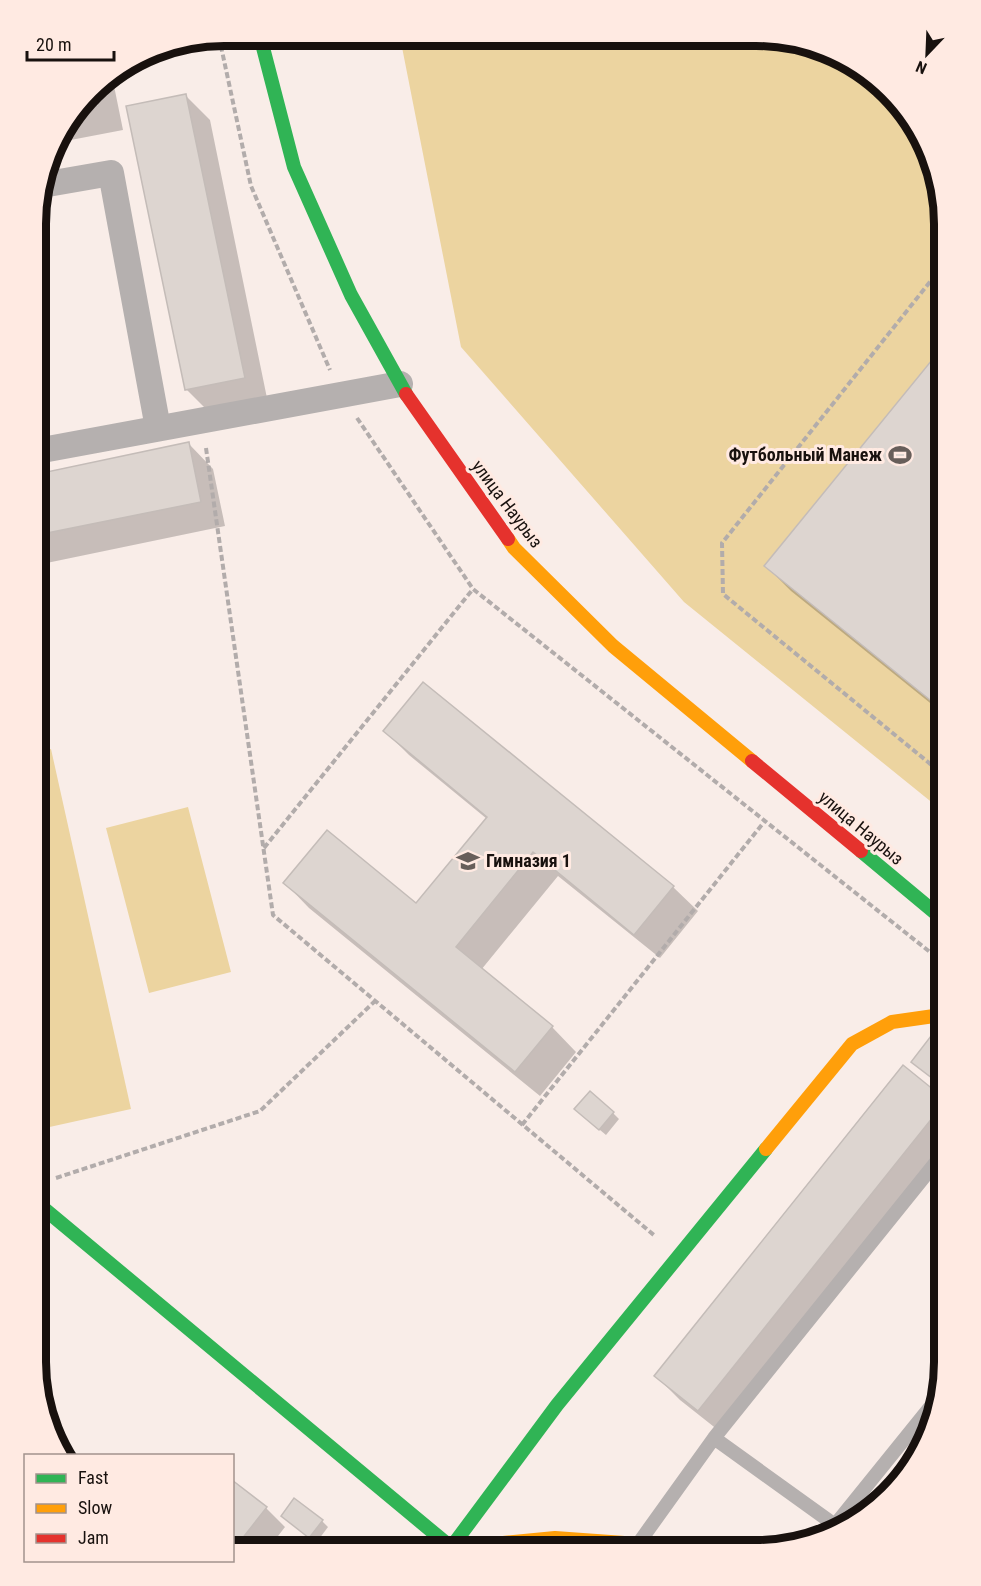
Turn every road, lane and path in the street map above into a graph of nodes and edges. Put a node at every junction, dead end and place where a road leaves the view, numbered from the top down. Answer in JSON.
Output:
{"nodes":[{"id":1,"x":263,"y":47,"type":"edge"},
{"id":2,"x":52,"y":183,"type":"edge"},
{"id":3,"x":934,"y":277,"type":"edge"},
{"id":4,"x":400,"y":384,"type":"junction"},
{"id":5,"x":202,"y":420,"type":"junction"},
{"id":6,"x":158,"y":428,"type":"junction"},
{"id":7,"x":46,"y":449,"type":"edge"},
{"id":8,"x":473,"y":590,"type":"dead end"},
{"id":9,"x":934,"y":767,"type":"edge"},
{"id":10,"x":764,"y":822,"type":"dead end"},
{"id":11,"x":263,"y":849,"type":"junction"},
{"id":12,"x":934,"y":912,"type":"edge"},
{"id":13,"x":375,"y":1001,"type":"junction"},
{"id":14,"x":934,"y":1016,"type":"edge"},
{"id":15,"x":522,"y":1125,"type":"junction"},
{"id":16,"x":934,"y":1165,"type":"edge"},
{"id":17,"x":47,"y":1181,"type":"dead end"},
{"id":18,"x":46,"y":1210,"type":"edge"},
{"id":19,"x":678,"y":1256,"type":"junction"},
{"id":20,"x":927,"y":1411,"type":"edge"},
{"id":21,"x":714,"y":1438,"type":"junction"},
{"id":22,"x":844,"y":1517,"type":"edge"},
{"id":23,"x":832,"y":1523,"type":"edge"},
{"id":24,"x":440,"y":1540,"type":"edge"},
{"id":25,"x":458,"y":1540,"type":"edge"},
{"id":26,"x":536,"y":1540,"type":"edge"},
{"id":27,"x":574,"y":1540,"type":"edge"},
{"id":28,"x":646,"y":1540,"type":"edge"}],
"edges":[{"from":1,"to":4,"type":"street","name":"улица Наурыз"},
{"from":2,"to":6,"type":"street"},
{"from":3,"to":9,"type":"path"},
{"from":4,"to":5,"type":"street"},
{"from":4,"to":12,"type":"street","name":"улица Наурыз"},
{"from":5,"to":6,"type":"street"},
{"from":5,"to":11,"type":"path"},
{"from":6,"to":7,"type":"street"},
{"from":8,"to":11,"type":"path"},
{"from":10,"to":15,"type":"path"},
{"from":11,"to":13,"type":"path"},
{"from":13,"to":15,"type":"path"},
{"from":13,"to":17,"type":"path"},
{"from":14,"to":19,"type":"street"},
{"from":15,"to":19,"type":"path"},
{"from":16,"to":21,"type":"lane"},
{"from":18,"to":24,"type":"street"},
{"from":19,"to":25,"type":"street"},
{"from":20,"to":22,"type":"lane"},
{"from":21,"to":23,"type":"lane"},
{"from":21,"to":28,"type":"lane"},
{"from":26,"to":27,"type":"street"}]}
